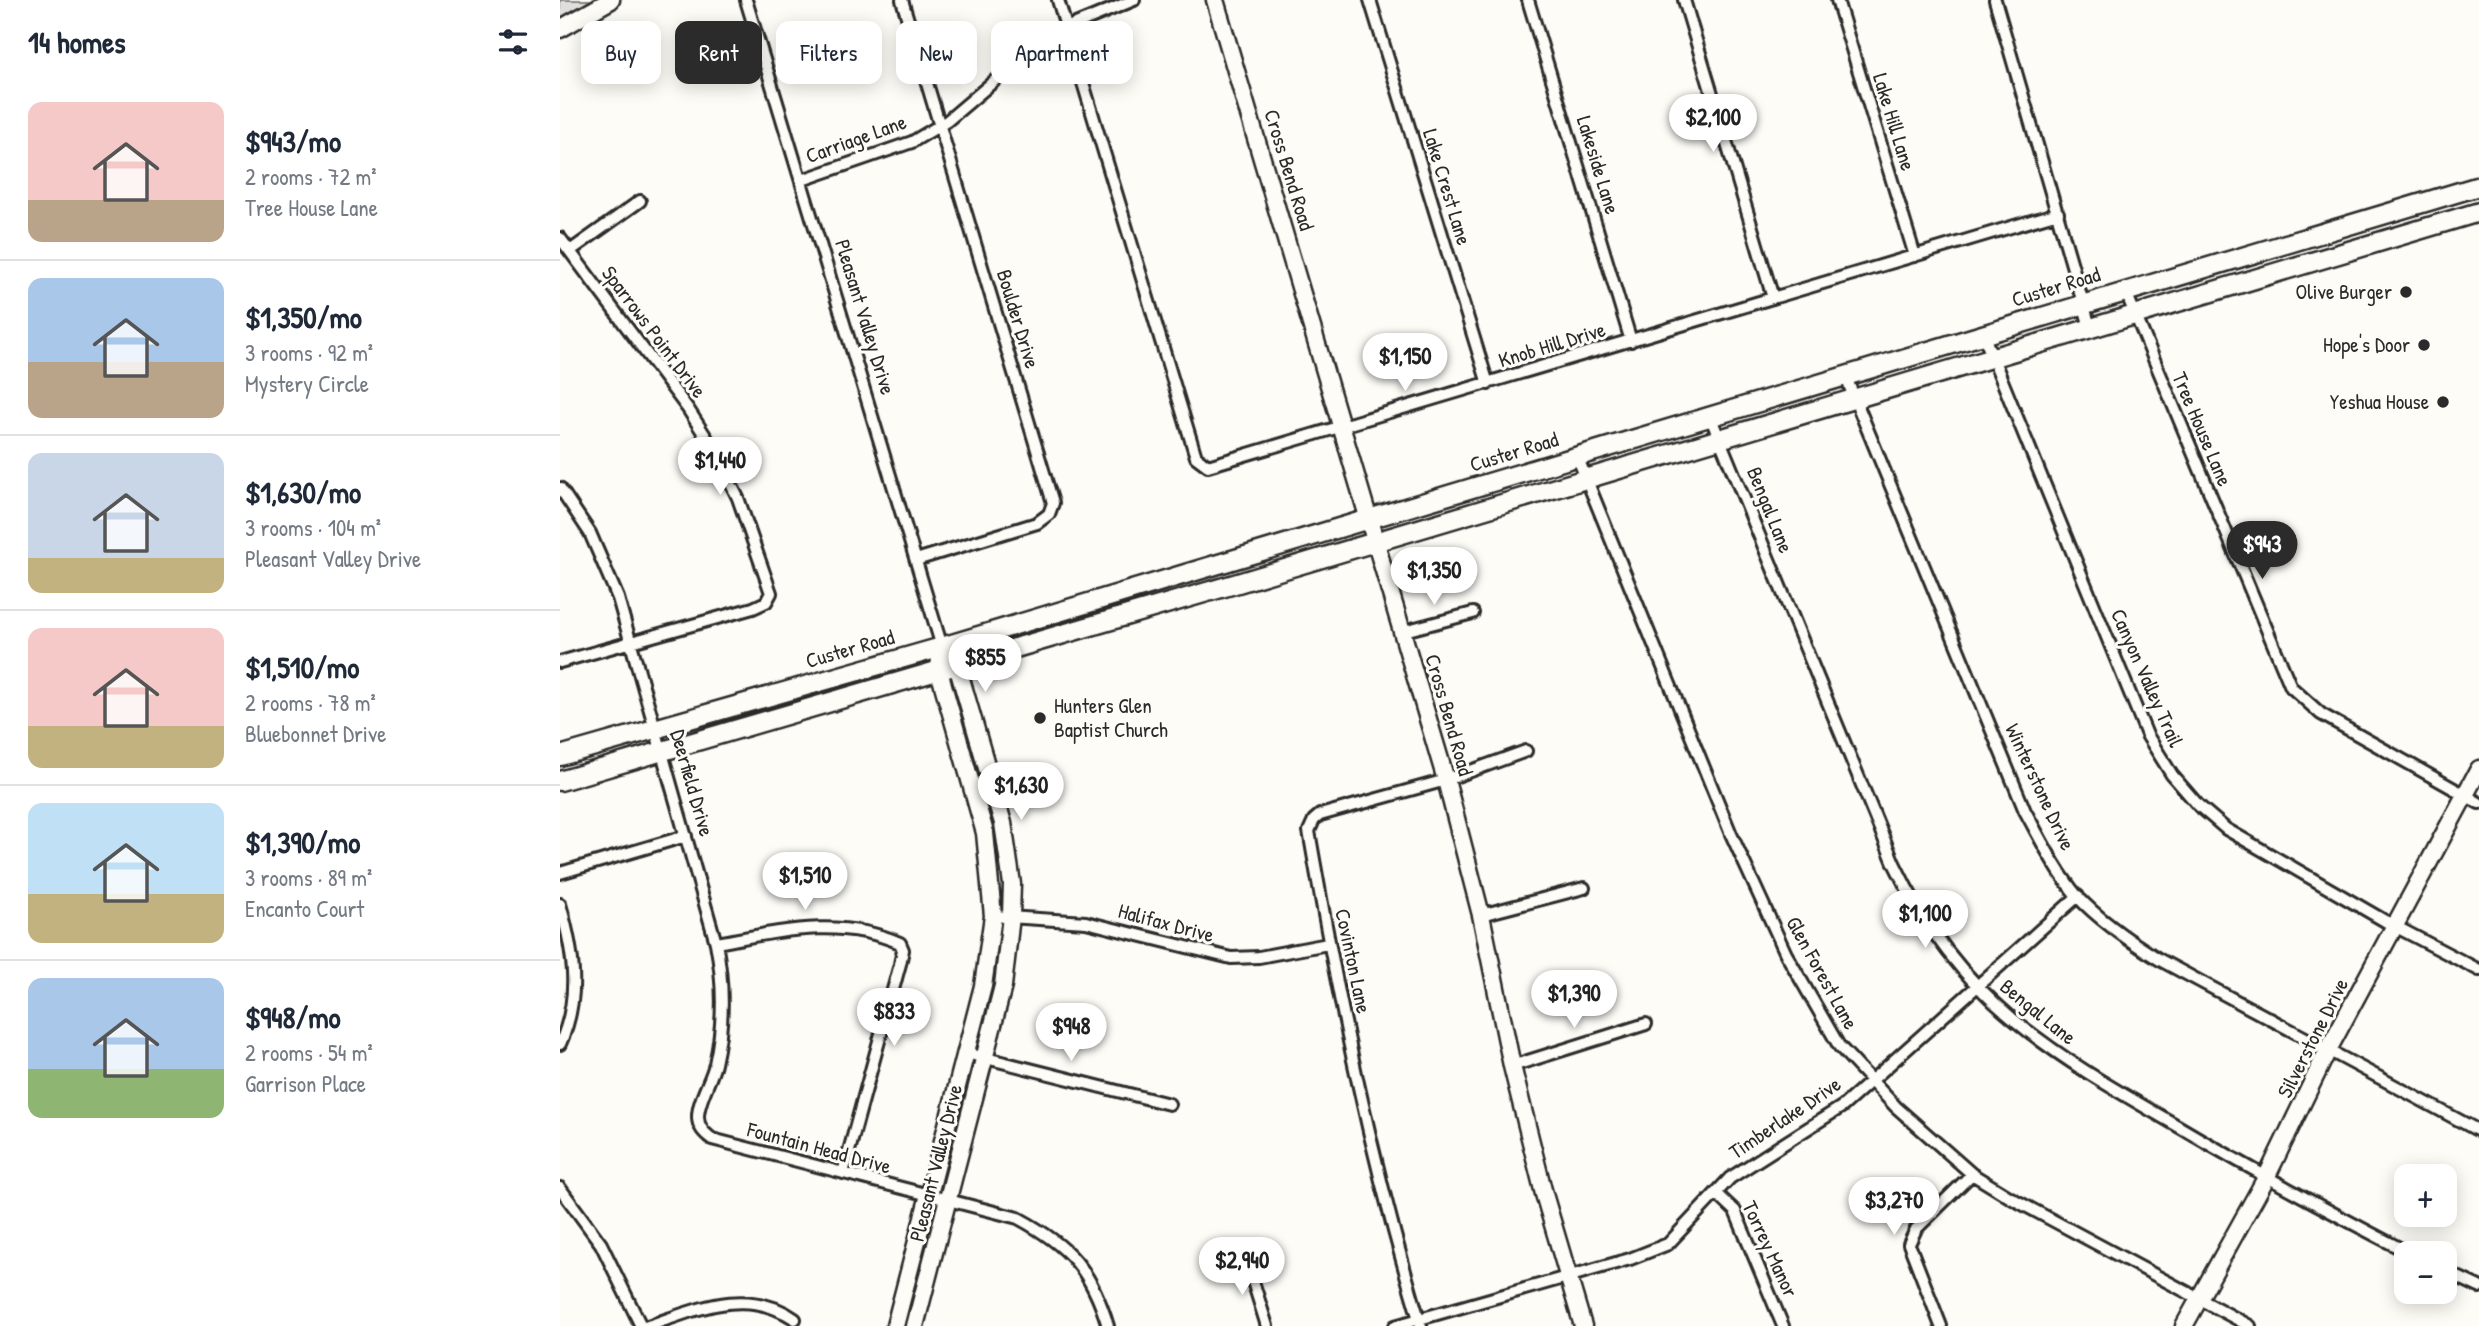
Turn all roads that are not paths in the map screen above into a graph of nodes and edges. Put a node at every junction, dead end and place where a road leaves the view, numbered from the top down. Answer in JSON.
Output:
{"nodes":[{"id":1,"x":611,"y":0,"type":"edge"},
{"id":2,"x":746,"y":0,"type":"edge"},
{"id":3,"x":902,"y":0,"type":"edge"},
{"id":4,"x":1058,"y":0,"type":"edge"},
{"id":5,"x":1134,"y":0,"type":"edge"},
{"id":6,"x":1215,"y":0,"type":"edge"},
{"id":7,"x":1370,"y":0,"type":"edge"},
{"id":8,"x":1528,"y":0,"type":"edge"},
{"id":9,"x":1684,"y":0,"type":"edge"},
{"id":10,"x":1837,"y":0,"type":"edge"},
{"id":11,"x":1995,"y":0,"type":"edge"},
{"id":12,"x":1064,"y":21,"type":"edge"},
{"id":13,"x":1081,"y":21,"type":"edge"},
{"id":14,"x":560,"y":29,"type":"edge"},
{"id":15,"x":991,"y":83,"type":"edge"},
{"id":16,"x":1083,"y":84,"type":"edge"},
{"id":17,"x":939,"y":126,"type":"junction"},
{"id":18,"x":802,"y":180,"type":"junction"},
{"id":19,"x":2479,"y":186,"type":"edge"},
{"id":20,"x":640,"y":201,"type":"dead end"},
{"id":21,"x":2479,"y":212,"type":"edge"},
{"id":22,"x":2057,"y":213,"type":"junction"},
{"id":23,"x":560,"y":238,"type":"edge"},
{"id":24,"x":570,"y":251,"type":"junction"},
{"id":25,"x":1915,"y":256,"type":"junction"},
{"id":26,"x":2125,"y":290,"type":"junction"},
{"id":27,"x":1773,"y":298,"type":"junction"},
{"id":28,"x":2081,"y":303,"type":"junction"},
{"id":29,"x":2133,"y":314,"type":"junction"},
{"id":30,"x":2090,"y":327,"type":"junction"},
{"id":31,"x":1983,"y":334,"type":"junction"},
{"id":32,"x":1631,"y":341,"type":"junction"},
{"id":33,"x":1990,"y":357,"type":"junction"},
{"id":34,"x":1845,"y":375,"type":"junction"},
{"id":35,"x":1488,"y":384,"type":"junction"},
{"id":36,"x":1854,"y":398,"type":"junction"},
{"id":37,"x":1710,"y":416,"type":"junction"},
{"id":38,"x":1344,"y":428,"type":"junction"},
{"id":39,"x":1719,"y":438,"type":"junction"},
{"id":40,"x":1577,"y":456,"type":"junction"},
{"id":41,"x":1585,"y":478,"type":"junction"},
{"id":42,"x":560,"y":488,"type":"edge"},
{"id":43,"x":1370,"y":519,"type":"junction"},
{"id":44,"x":1377,"y":542,"type":"junction"},
{"id":45,"x":916,"y":560,"type":"junction"},
{"id":46,"x":1473,"y":613,"type":"dead end"},
{"id":47,"x":1404,"y":631,"type":"junction"},
{"id":48,"x":630,"y":641,"type":"junction"},
{"id":49,"x":942,"y":647,"type":"junction"},
{"id":50,"x":560,"y":662,"type":"edge"},
{"id":51,"x":957,"y":665,"type":"junction"},
{"id":52,"x":939,"y":671,"type":"junction"},
{"id":53,"x":656,"y":728,"type":"junction"},
{"id":54,"x":664,"y":751,"type":"junction"},
{"id":55,"x":1526,"y":751,"type":"dead end"},
{"id":56,"x":560,"y":757,"type":"edge"},
{"id":57,"x":2479,"y":769,"type":"edge"},
{"id":58,"x":1446,"y":780,"type":"junction"},
{"id":59,"x":560,"y":781,"type":"edge"},
{"id":60,"x":2464,"y":796,"type":"junction"},
{"id":61,"x":2479,"y":803,"type":"edge"},
{"id":62,"x":999,"y":808,"type":"junction"},
{"id":63,"x":981,"y":813,"type":"junction"},
{"id":64,"x":686,"y":836,"type":"junction"},
{"id":65,"x":560,"y":873,"type":"edge"},
{"id":66,"x":1584,"y":888,"type":"dead end"},
{"id":67,"x":2078,"y":896,"type":"junction"},
{"id":68,"x":560,"y":904,"type":"edge"},
{"id":69,"x":1481,"y":915,"type":"junction"},
{"id":70,"x":992,"y":916,"type":"junction"},
{"id":71,"x":1011,"y":916,"type":"junction"},
{"id":72,"x":2395,"y":926,"type":"junction"},
{"id":73,"x":716,"y":943,"type":"junction"},
{"id":74,"x":1328,"y":944,"type":"junction"},
{"id":75,"x":2479,"y":970,"type":"edge"},
{"id":76,"x":1976,"y":986,"type":"junction"},
{"id":77,"x":1646,"y":1024,"type":"dead end"},
{"id":78,"x":560,"y":1044,"type":"edge"},
{"id":79,"x":2328,"y":1050,"type":"junction"},
{"id":80,"x":966,"y":1053,"type":"junction"},
{"id":81,"x":984,"y":1058,"type":"junction"},
{"id":82,"x":1512,"y":1066,"type":"junction"},
{"id":83,"x":1871,"y":1082,"type":"junction"},
{"id":84,"x":1170,"y":1104,"type":"dead end"},
{"id":85,"x":2479,"y":1131,"type":"edge"},
{"id":86,"x":712,"y":1139,"type":"joint"},
{"id":87,"x":843,"y":1173,"type":"junction"},
{"id":88,"x":1972,"y":1174,"type":"junction"},
{"id":89,"x":2266,"y":1178,"type":"junction"},
{"id":90,"x":560,"y":1188,"type":"edge"},
{"id":91,"x":1716,"y":1193,"type":"junction"},
{"id":92,"x":929,"y":1197,"type":"junction"},
{"id":93,"x":947,"y":1202,"type":"junction"},
{"id":94,"x":2394,"y":1245,"type":"edge"},
{"id":95,"x":1247,"y":1259,"type":"dead end"},
{"id":96,"x":1569,"y":1275,"type":"junction"},
{"id":97,"x":2457,"y":1277,"type":"edge"},
{"id":98,"x":2479,"y":1287,"type":"edge"},
{"id":99,"x":2198,"y":1299,"type":"junction"},
{"id":100,"x":795,"y":1319,"type":"dead end"},
{"id":101,"x":1420,"y":1322,"type":"edge"},
{"id":102,"x":641,"y":1326,"type":"edge"},
{"id":103,"x":648,"y":1326,"type":"edge"},
{"id":104,"x":895,"y":1326,"type":"edge"},
{"id":105,"x":915,"y":1326,"type":"edge"},
{"id":106,"x":1108,"y":1326,"type":"edge"},
{"id":107,"x":1267,"y":1326,"type":"edge"},
{"id":108,"x":1395,"y":1326,"type":"edge"},
{"id":109,"x":1583,"y":1326,"type":"edge"},
{"id":110,"x":1783,"y":1326,"type":"edge"},
{"id":111,"x":1941,"y":1326,"type":"edge"},
{"id":112,"x":2184,"y":1326,"type":"edge"},
{"id":113,"x":2250,"y":1326,"type":"edge"}],
"edges":[{"from":1,"to":14,"type":"street"},
{"from":2,"to":18,"type":"street","name":"Pleasant Valley Drive"},
{"from":3,"to":17,"type":"street","name":"Boulder Drive"},
{"from":4,"to":12,"type":"street","name":"Knob Hill Drive"},
{"from":5,"to":13,"type":"street","name":"Carriage Lane"},
{"from":6,"to":38,"type":"street","name":"Cross Bend Road"},
{"from":7,"to":35,"type":"street","name":"Lake Crest Lane"},
{"from":8,"to":32,"type":"street","name":"Lakeside Lane"},
{"from":9,"to":27,"type":"street"},
{"from":10,"to":25,"type":"street","name":"Lake Hill Lane"},
{"from":11,"to":22,"type":"street"},
{"from":15,"to":17,"type":"street","name":"Carriage Lane"},
{"from":16,"to":38,"type":"street","name":"Knob Hill Drive"},
{"from":17,"to":18,"type":"street","name":"Carriage Lane"},
{"from":17,"to":45,"type":"street","name":"Boulder Drive"},
{"from":18,"to":45,"type":"street","name":"Pleasant Valley Drive"},
{"from":19,"to":26,"type":"main road","name":"Custer Road"},
{"from":20,"to":24,"type":"street"},
{"from":21,"to":29,"type":"main road"},
{"from":22,"to":25,"type":"street","name":"Knob Hill Drive"},
{"from":22,"to":28,"type":"street"},
{"from":23,"to":24,"type":"street","name":"Sparrows Point Drive"},
{"from":24,"to":48,"type":"street","name":"Sparrows Point Drive"},
{"from":25,"to":27,"type":"street","name":"Knob Hill Drive"},
{"from":26,"to":28,"type":"main road","name":"Custer Road"},
{"from":26,"to":29,"type":"street","name":"Tree House Lane"},
{"from":27,"to":32,"type":"street","name":"Knob Hill Drive"},
{"from":28,"to":30,"type":"street"},
{"from":28,"to":31,"type":"main road","name":"Custer Road"},
{"from":29,"to":30,"type":"main road"},
{"from":29,"to":60,"type":"street","name":"Tree House Lane"},
{"from":30,"to":33,"type":"main road"},
{"from":31,"to":33,"type":"street","name":"Canyon Valley Trail"},
{"from":31,"to":34,"type":"main road","name":"Custer Road"},
{"from":32,"to":35,"type":"street","name":"Knob Hill Drive"},
{"from":33,"to":36,"type":"main road"},
{"from":33,"to":72,"type":"street","name":"Canyon Valley Trail"},
{"from":34,"to":36,"type":"street","name":"Winterstone Drive"},
{"from":34,"to":37,"type":"main road","name":"Custer Road"},
{"from":35,"to":38,"type":"street","name":"Knob Hill Drive"},
{"from":36,"to":39,"type":"main road"},
{"from":36,"to":67,"type":"street","name":"Winterstone Drive"},
{"from":37,"to":39,"type":"street","name":"Bengal Lane"},
{"from":37,"to":40,"type":"main road","name":"Custer Road"},
{"from":38,"to":43,"type":"street","name":"Cross Bend Road"},
{"from":39,"to":41,"type":"main road"},
{"from":39,"to":76,"type":"street","name":"Bengal Lane"},
{"from":40,"to":41,"type":"street","name":"Glen Forest Lane"},
{"from":40,"to":43,"type":"main road","name":"Custer Road"},
{"from":41,"to":44,"type":"main road"},
{"from":41,"to":83,"type":"street","name":"Glen Forest Lane"},
{"from":42,"to":48,"type":"street","name":"Deerfield Drive"},
{"from":43,"to":44,"type":"street","name":"Cross Bend Road"},
{"from":43,"to":49,"type":"main road","name":"Custer Road"},
{"from":44,"to":47,"type":"street","name":"Cross Bend Road"},
{"from":44,"to":51,"type":"main road"},
{"from":45,"to":49,"type":"street","name":"Pleasant Valley Drive"},
{"from":46,"to":47,"type":"street"},
{"from":47,"to":58,"type":"street","name":"Cross Bend Road"},
{"from":48,"to":50,"type":"street","name":"Sparrows Point Drive"},
{"from":48,"to":53,"type":"street","name":"Deerfield Drive"},
{"from":49,"to":51,"type":"street","name":"Pleasant Valley Drive"},
{"from":49,"to":52,"type":"street","name":"Pleasant Valley Drive"},
{"from":49,"to":53,"type":"main road","name":"Custer Road"},
{"from":51,"to":52,"type":"main road"},
{"from":51,"to":62,"type":"street","name":"Pleasant Valley Drive"},
{"from":52,"to":54,"type":"main road"},
{"from":52,"to":63,"type":"street","name":"Pleasant Valley Drive"},
{"from":53,"to":54,"type":"street","name":"Deerfield Drive"},
{"from":53,"to":56,"type":"main road","name":"Custer Road"},
{"from":54,"to":59,"type":"main road"},
{"from":54,"to":64,"type":"street","name":"Deerfield Drive"},
{"from":55,"to":58,"type":"street","name":"Covinton Lane"},
{"from":57,"to":60,"type":"street","name":"Silverstone Drive"},
{"from":58,"to":69,"type":"street","name":"Cross Bend Road"},
{"from":58,"to":74,"type":"street","name":"Covinton Lane"},
{"from":60,"to":61,"type":"street","name":"Tree House Lane"},
{"from":60,"to":72,"type":"street","name":"Silverstone Drive"},
{"from":62,"to":63,"type":"street"},
{"from":62,"to":71,"type":"street","name":"Pleasant Valley Drive"},
{"from":63,"to":70,"type":"street","name":"Pleasant Valley Drive"},
{"from":64,"to":65,"type":"street"},
{"from":64,"to":73,"type":"street","name":"Deerfield Drive"},
{"from":66,"to":69,"type":"street"},
{"from":67,"to":76,"type":"street","name":"Timberlake Drive"},
{"from":67,"to":79,"type":"street","name":"Winterstone Drive"},
{"from":68,"to":78,"type":"street"},
{"from":69,"to":82,"type":"street","name":"Cross Bend Road"},
{"from":70,"to":71,"type":"street","name":"Halifax Drive"},
{"from":70,"to":80,"type":"street","name":"Pleasant Valley Drive"},
{"from":71,"to":74,"type":"street","name":"Halifax Drive"},
{"from":71,"to":81,"type":"street","name":"Pleasant Valley Drive"},
{"from":72,"to":75,"type":"street","name":"Canyon Valley Trail"},
{"from":72,"to":79,"type":"street","name":"Silverstone Drive"},
{"from":73,"to":86,"type":"street","name":"Deerfield Drive"},
{"from":73,"to":87,"type":"street"},
{"from":74,"to":101,"type":"street","name":"Covinton Lane"},
{"from":76,"to":83,"type":"street","name":"Timberlake Drive"},
{"from":76,"to":89,"type":"street","name":"Bengal Lane"},
{"from":77,"to":82,"type":"street"},
{"from":79,"to":85,"type":"street","name":"Winterstone Drive"},
{"from":79,"to":89,"type":"street","name":"Silverstone Drive"},
{"from":80,"to":81,"type":"street"},
{"from":80,"to":92,"type":"street","name":"Pleasant Valley Drive"},
{"from":81,"to":84,"type":"street"},
{"from":81,"to":93,"type":"street","name":"Pleasant Valley Drive"},
{"from":82,"to":96,"type":"street","name":"Cross Bend Road"},
{"from":83,"to":88,"type":"street","name":"Glen Forest Lane"},
{"from":83,"to":91,"type":"street","name":"Timberlake Drive"},
{"from":86,"to":87,"type":"street","name":"Fountain Head Drive"},
{"from":87,"to":92,"type":"street","name":"Fountain Head Drive"},
{"from":88,"to":99,"type":"street","name":"Glen Forest Lane"},
{"from":88,"to":111,"type":"street"},
{"from":89,"to":94,"type":"street","name":"Bengal Lane"},
{"from":89,"to":99,"type":"street","name":"Silverstone Drive"},
{"from":90,"to":102,"type":"street"},
{"from":91,"to":96,"type":"street","name":"Timberlake Drive"},
{"from":91,"to":110,"type":"street","name":"Torrey Manor"},
{"from":92,"to":93,"type":"street","name":"Fountain Head Drive"},
{"from":92,"to":104,"type":"street","name":"Pleasant Valley Drive"},
{"from":93,"to":105,"type":"street","name":"Pleasant Valley Drive"},
{"from":93,"to":106,"type":"street","name":"Fountain Head Drive"},
{"from":95,"to":107,"type":"street"},
{"from":96,"to":101,"type":"street","name":"Timberlake Drive"},
{"from":96,"to":109,"type":"street","name":"Cross Bend Road"},
{"from":97,"to":98,"type":"street"},
{"from":99,"to":112,"type":"street","name":"Silverstone Drive"},
{"from":99,"to":113,"type":"street","name":"Glen Forest Lane"},
{"from":100,"to":103,"type":"street"},
{"from":101,"to":108,"type":"street","name":"Timberlake Drive"}]}
